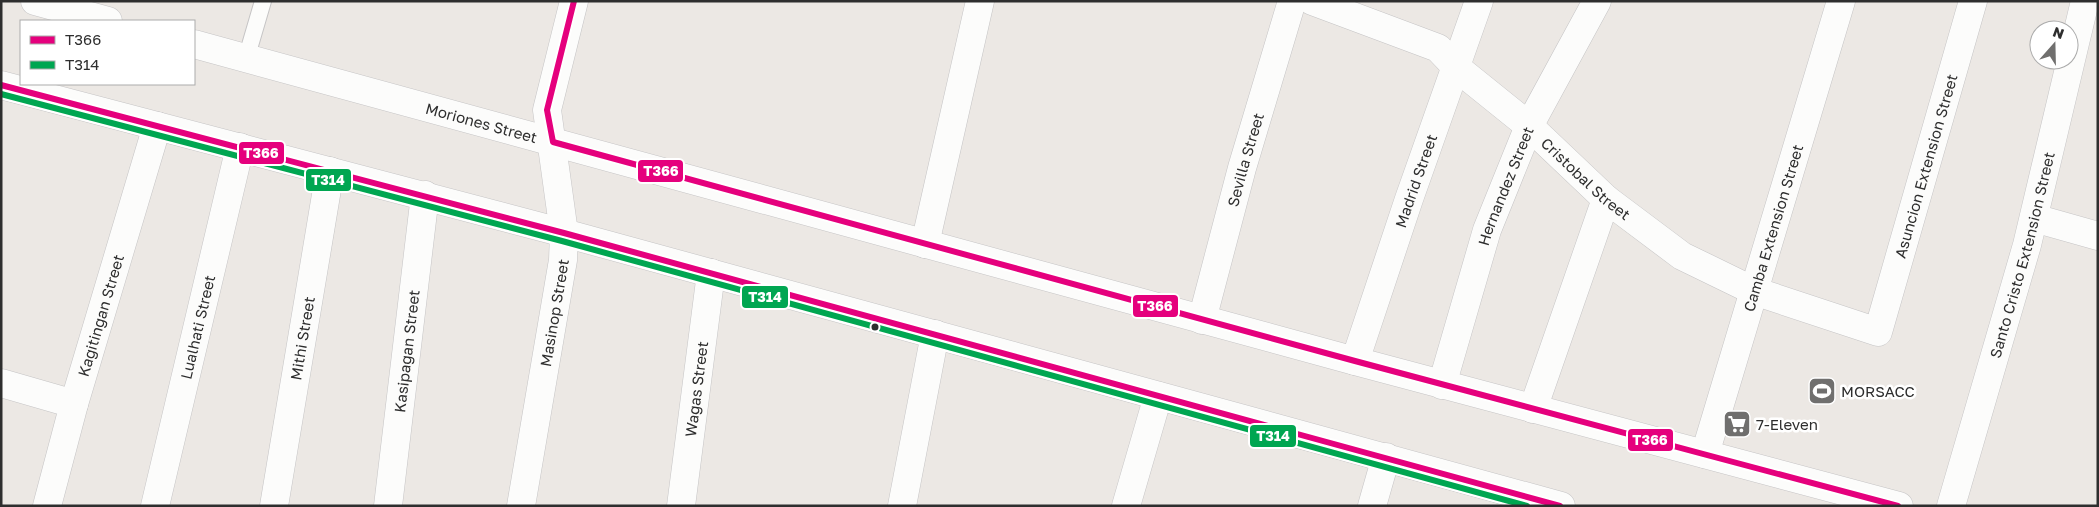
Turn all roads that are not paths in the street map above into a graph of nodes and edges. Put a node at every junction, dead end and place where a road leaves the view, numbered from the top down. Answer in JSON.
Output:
{"nodes":[{"id":1,"x":35,"y":1,"type":"edge"},
{"id":2,"x":263,"y":1,"type":"edge"},
{"id":3,"x":574,"y":1,"type":"edge"},
{"id":4,"x":980,"y":1,"type":"edge"},
{"id":5,"x":1292,"y":1,"type":"edge"},
{"id":6,"x":1312,"y":1,"type":"edge"},
{"id":7,"x":1479,"y":1,"type":"edge"},
{"id":8,"x":1597,"y":1,"type":"edge"},
{"id":9,"x":1841,"y":1,"type":"edge"},
{"id":10,"x":1973,"y":1,"type":"edge"},
{"id":11,"x":2084,"y":1,"type":"edge"},
{"id":12,"x":104,"y":20,"type":"edge"},
{"id":13,"x":195,"y":44,"type":"edge"},
{"id":14,"x":246,"y":59,"type":"junction"},
{"id":15,"x":1456,"y":68,"type":"junction"},
{"id":16,"x":2,"y":89,"type":"edge"},
{"id":17,"x":157,"y":126,"type":"junction"},
{"id":18,"x":1529,"y":126,"type":"junction"},
{"id":19,"x":552,"y":142,"type":"junction"},
{"id":20,"x":240,"y":147,"type":"junction"},
{"id":21,"x":330,"y":171,"type":"junction"},
{"id":22,"x":425,"y":195,"type":"junction"},
{"id":23,"x":1606,"y":199,"type":"junction"},
{"id":24,"x":2034,"y":218,"type":"junction"},
{"id":25,"x":564,"y":233,"type":"junction"},
{"id":26,"x":2098,"y":236,"type":"edge"},
{"id":27,"x":924,"y":244,"type":"junction"},
{"id":28,"x":711,"y":273,"type":"junction"},
{"id":29,"x":1754,"y":291,"type":"junction"},
{"id":30,"x":1202,"y":320,"type":"junction"},
{"id":31,"x":1878,"y":332,"type":"joint"},
{"id":32,"x":935,"y":334,"type":"junction"},
{"id":33,"x":1355,"y":361,"type":"junction"},
{"id":34,"x":1,"y":383,"type":"edge"},
{"id":35,"x":1442,"y":385,"type":"junction"},
{"id":36,"x":1158,"y":396,"type":"junction"},
{"id":37,"x":74,"y":404,"type":"junction"},
{"id":38,"x":1533,"y":409,"type":"junction"},
{"id":39,"x":1705,"y":454,"type":"junction"},
{"id":40,"x":1386,"y":457,"type":"junction"},
{"id":41,"x":1494,"y":497,"type":"edge"},
{"id":42,"x":47,"y":506,"type":"edge"},
{"id":43,"x":155,"y":506,"type":"edge"},
{"id":44,"x":274,"y":506,"type":"edge"},
{"id":45,"x":388,"y":506,"type":"edge"},
{"id":46,"x":521,"y":506,"type":"edge"},
{"id":47,"x":681,"y":506,"type":"edge"},
{"id":48,"x":902,"y":506,"type":"edge"},
{"id":49,"x":1126,"y":506,"type":"edge"},
{"id":50,"x":1372,"y":506,"type":"edge"},
{"id":51,"x":1561,"y":506,"type":"edge"},
{"id":52,"x":1899,"y":506,"type":"edge"},
{"id":53,"x":1951,"y":506,"type":"edge"}],
"edges":[{"from":1,"to":12,"type":"street"},
{"from":2,"to":14,"type":"lane"},
{"from":3,"to":19,"type":"street","name":"Masinop Street"},
{"from":4,"to":27,"type":"street"},
{"from":5,"to":30,"type":"street","name":"Sevilla Street"},
{"from":6,"to":15,"type":"street","name":"Cristobal Street"},
{"from":7,"to":15,"type":"street","name":"Madrid Street"},
{"from":8,"to":18,"type":"street","name":"Hernandez Street"},
{"from":9,"to":29,"type":"street","name":"Camba Extension Street"},
{"from":10,"to":31,"type":"street","name":"Asuncion Extension Street"},
{"from":11,"to":24,"type":"street","name":"Santo Cristo Extension Street"},
{"from":13,"to":14,"type":"street","name":"Moriones Street"},
{"from":14,"to":19,"type":"street","name":"Moriones Street"},
{"from":15,"to":18,"type":"street","name":"Cristobal Street"},
{"from":15,"to":33,"type":"street","name":"Madrid Street"},
{"from":16,"to":17,"type":"street"},
{"from":17,"to":20,"type":"street"},
{"from":17,"to":37,"type":"street","name":"Kagitingan Street"},
{"from":18,"to":23,"type":"street","name":"Cristobal Street"},
{"from":18,"to":35,"type":"street","name":"Hernandez Street"},
{"from":19,"to":25,"type":"street","name":"Masinop Street"},
{"from":19,"to":27,"type":"street","name":"Moriones Street"},
{"from":20,"to":21,"type":"street"},
{"from":20,"to":43,"type":"street","name":"Lualhati Street"},
{"from":21,"to":22,"type":"street"},
{"from":21,"to":44,"type":"street","name":"Mithi Street"},
{"from":22,"to":25,"type":"street"},
{"from":22,"to":45,"type":"street","name":"Kasipagan Street"},
{"from":23,"to":29,"type":"street","name":"Cristobal Street"},
{"from":23,"to":38,"type":"street"},
{"from":24,"to":26,"type":"street"},
{"from":24,"to":53,"type":"street","name":"Santo Cristo Extension Street"},
{"from":25,"to":28,"type":"street"},
{"from":25,"to":46,"type":"street","name":"Masinop Street"},
{"from":27,"to":30,"type":"street","name":"Moriones Street"},
{"from":28,"to":32,"type":"street"},
{"from":28,"to":47,"type":"street","name":"Wagas Street"},
{"from":29,"to":31,"type":"street","name":"Cristobal Street"},
{"from":29,"to":39,"type":"street","name":"Camba Extension Street"},
{"from":30,"to":33,"type":"street","name":"Moriones Street"},
{"from":32,"to":36,"type":"street"},
{"from":32,"to":48,"type":"street"},
{"from":33,"to":35,"type":"street","name":"Moriones Street"},
{"from":34,"to":37,"type":"street"},
{"from":35,"to":38,"type":"street","name":"Moriones Street"},
{"from":36,"to":40,"type":"street"},
{"from":36,"to":49,"type":"street"},
{"from":37,"to":42,"type":"street","name":"Kagitingan Street"},
{"from":38,"to":39,"type":"street","name":"Moriones Street"},
{"from":39,"to":52,"type":"street","name":"Moriones Street"},
{"from":40,"to":41,"type":"street"},
{"from":40,"to":50,"type":"street"},
{"from":41,"to":51,"type":"street"}]}
